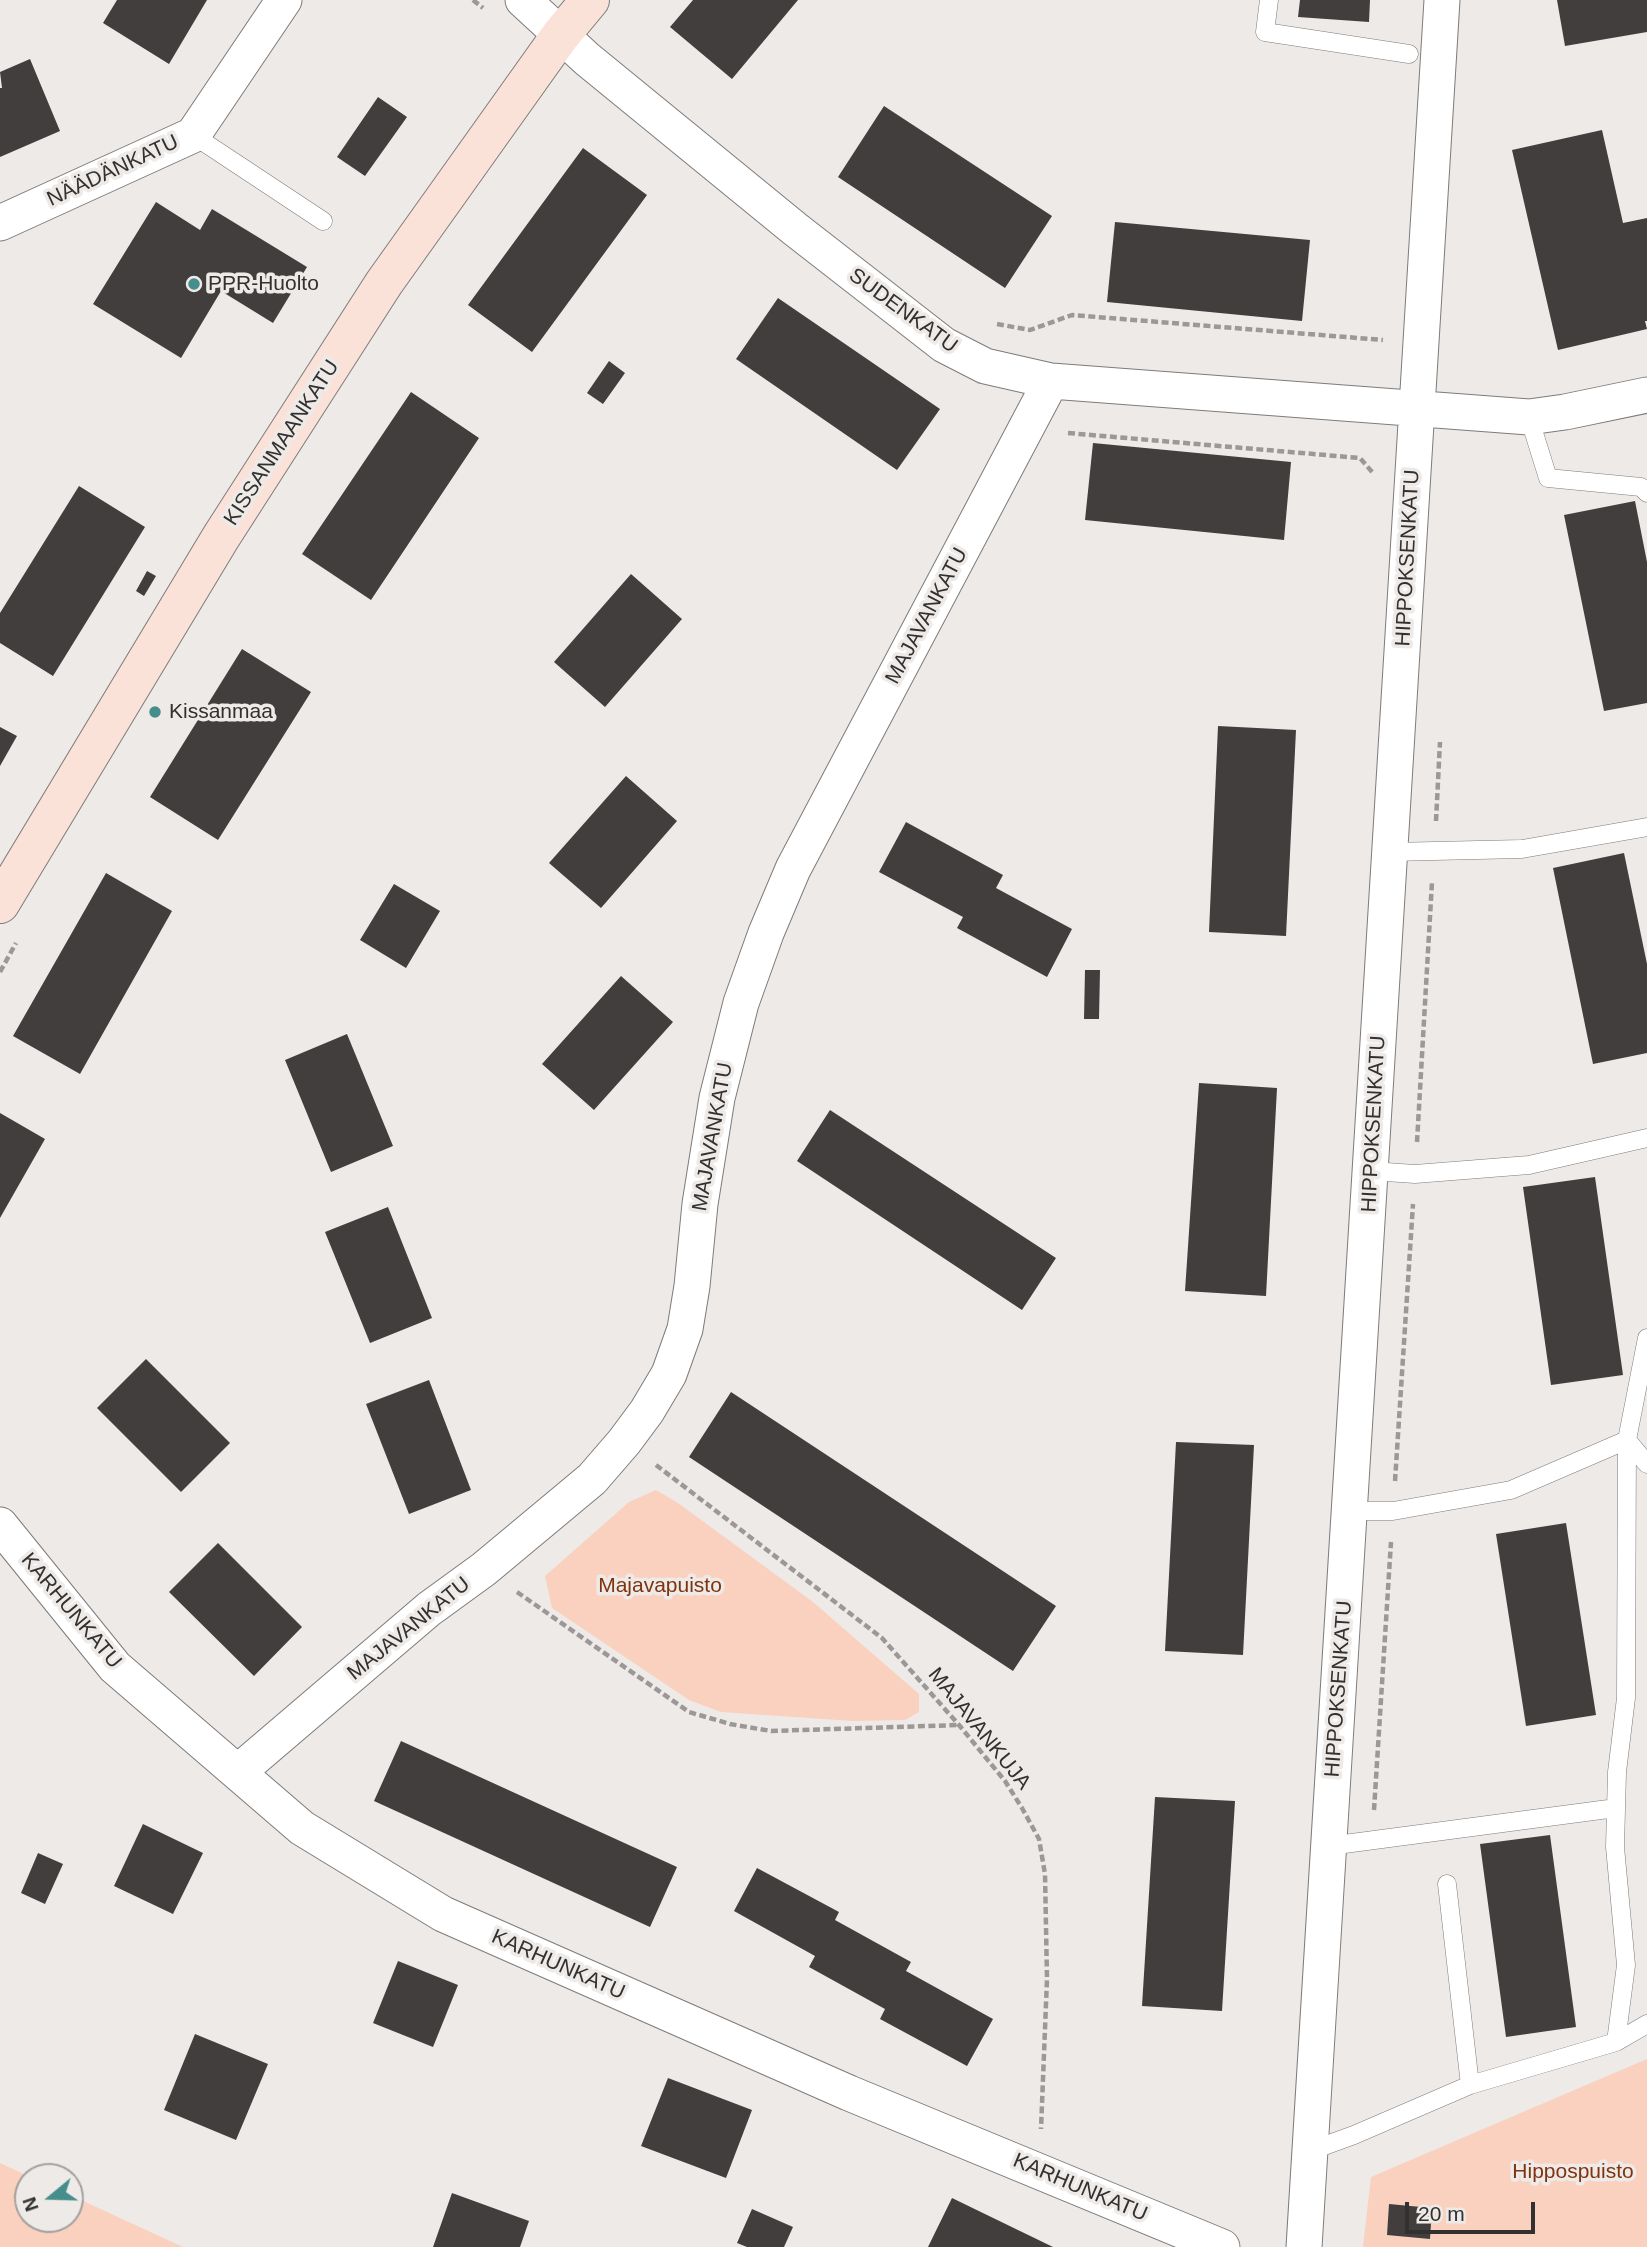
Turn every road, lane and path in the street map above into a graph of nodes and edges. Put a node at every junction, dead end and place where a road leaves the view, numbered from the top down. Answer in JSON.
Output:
{"nodes":[{"id":1,"x":284,"y":0,"type":"edge"},
{"id":2,"x":523,"y":0,"type":"edge"},
{"id":3,"x":590,"y":0,"type":"edge"},
{"id":4,"x":1269,"y":0,"type":"edge"},
{"id":5,"x":1442,"y":0,"type":"edge"},
{"id":6,"x":560,"y":36,"type":"junction"},
{"id":7,"x":1409,"y":54,"type":"dead end"},
{"id":8,"x":193,"y":135,"type":"junction"},
{"id":9,"x":323,"y":222,"type":"dead end"},
{"id":10,"x":0,"y":223,"type":"edge"},
{"id":11,"x":993,"y":324,"type":"dead end"},
{"id":12,"x":1391,"y":341,"type":"dead end"},
{"id":13,"x":1051,"y":381,"type":"junction"},
{"id":14,"x":1647,"y":395,"type":"edge"},
{"id":15,"x":1417,"y":408,"type":"junction"},
{"id":16,"x":1529,"y":417,"type":"junction"},
{"id":17,"x":1647,"y":493,"type":"edge"},
{"id":18,"x":1440,"y":730,"type":"dead end"},
{"id":19,"x":1647,"y":827,"type":"edge"},
{"id":20,"x":1390,"y":852,"type":"junction"},
{"id":21,"x":1434,"y":852,"type":"junction"},
{"id":22,"x":0,"y":904,"type":"edge"},
{"id":23,"x":1647,"y":1138,"type":"edge"},
{"id":24,"x":1371,"y":1171,"type":"junction"},
{"id":25,"x":1415,"y":1174,"type":"junction"},
{"id":26,"x":1647,"y":1338,"type":"edge"},
{"id":27,"x":1627,"y":1440,"type":"junction"},
{"id":28,"x":624,"y":1442,"type":"junction"},
{"id":29,"x":1647,"y":1464,"type":"edge"},
{"id":30,"x":1350,"y":1511,"type":"junction"},
{"id":31,"x":1393,"y":1511,"type":"junction"},
{"id":32,"x":0,"y":1525,"type":"edge"},
{"id":33,"x":484,"y":1569,"type":"junction"},
{"id":34,"x":959,"y":1725,"type":"junction"},
{"id":35,"x":238,"y":1772,"type":"junction"},
{"id":36,"x":1616,"y":1808,"type":"junction"},
{"id":37,"x":1372,"y":1841,"type":"junction"},
{"id":38,"x":1329,"y":1846,"type":"junction"},
{"id":39,"x":1447,"y":1884,"type":"dead end"},
{"id":40,"x":1647,"y":2024,"type":"edge"},
{"id":41,"x":1616,"y":2042,"type":"junction"},
{"id":42,"x":1470,"y":2085,"type":"junction"},
{"id":43,"x":1310,"y":2151,"type":"junction"},
{"id":44,"x":1035,"y":2169,"type":"junction"},
{"id":45,"x":1222,"y":2247,"type":"edge"},
{"id":46,"x":1304,"y":2247,"type":"edge"}],
"edges":[{"from":1,"to":8,"type":"street","name":"NÄÄDÄNKATU"},
{"from":2,"to":6,"type":"street","name":"SUDENKATU"},
{"from":3,"to":6,"type":"street","name":"KISSANMAANKATU"},
{"from":4,"to":7,"type":"lane"},
{"from":5,"to":15,"type":"street","name":"HIPPOKSENKATU"},
{"from":6,"to":13,"type":"street","name":"SUDENKATU"},
{"from":6,"to":22,"type":"street","name":"KISSANMAANKATU"},
{"from":8,"to":9,"type":"lane"},
{"from":8,"to":10,"type":"street","name":"NÄÄDÄNKATU"},
{"from":11,"to":12,"type":"path"},
{"from":13,"to":15,"type":"street","name":"SUDENKATU"},
{"from":13,"to":28,"type":"street","name":"MAJAVANKATU"},
{"from":14,"to":16,"type":"street","name":"SUDENKATU"},
{"from":15,"to":16,"type":"street","name":"SUDENKATU"},
{"from":15,"to":20,"type":"street","name":"HIPPOKSENKATU"},
{"from":16,"to":17,"type":"lane"},
{"from":18,"to":21,"type":"path"},
{"from":19,"to":21,"type":"lane"},
{"from":20,"to":21,"type":"lane"},
{"from":20,"to":24,"type":"street","name":"HIPPOKSENKATU"},
{"from":21,"to":25,"type":"path"},
{"from":23,"to":25,"type":"lane"},
{"from":24,"to":25,"type":"lane"},
{"from":24,"to":30,"type":"street","name":"HIPPOKSENKATU"},
{"from":25,"to":31,"type":"path"},
{"from":26,"to":27,"type":"lane"},
{"from":27,"to":29,"type":"lane"},
{"from":27,"to":31,"type":"lane"},
{"from":27,"to":36,"type":"lane"},
{"from":28,"to":33,"type":"street","name":"MAJAVANKATU"},
{"from":28,"to":34,"type":"path","name":"MAJAVANKUJA"},
{"from":30,"to":31,"type":"lane"},
{"from":30,"to":38,"type":"street","name":"HIPPOKSENKATU"},
{"from":31,"to":37,"type":"path"},
{"from":32,"to":35,"type":"street","name":"KARHUNKATU"},
{"from":33,"to":34,"type":"path"},
{"from":33,"to":35,"type":"street","name":"MAJAVANKATU"},
{"from":34,"to":44,"type":"path","name":"MAJAVANKUJA"},
{"from":35,"to":44,"type":"street","name":"KARHUNKATU"},
{"from":36,"to":37,"type":"lane"},
{"from":36,"to":41,"type":"lane"},
{"from":37,"to":38,"type":"lane"},
{"from":38,"to":43,"type":"street","name":"HIPPOKSENKATU"},
{"from":39,"to":42,"type":"lane"},
{"from":40,"to":41,"type":"lane"},
{"from":41,"to":42,"type":"lane"},
{"from":42,"to":43,"type":"lane"},
{"from":43,"to":46,"type":"street","name":"HIPPOKSENKATU"},
{"from":44,"to":45,"type":"street","name":"KARHUNKATU"}]}
